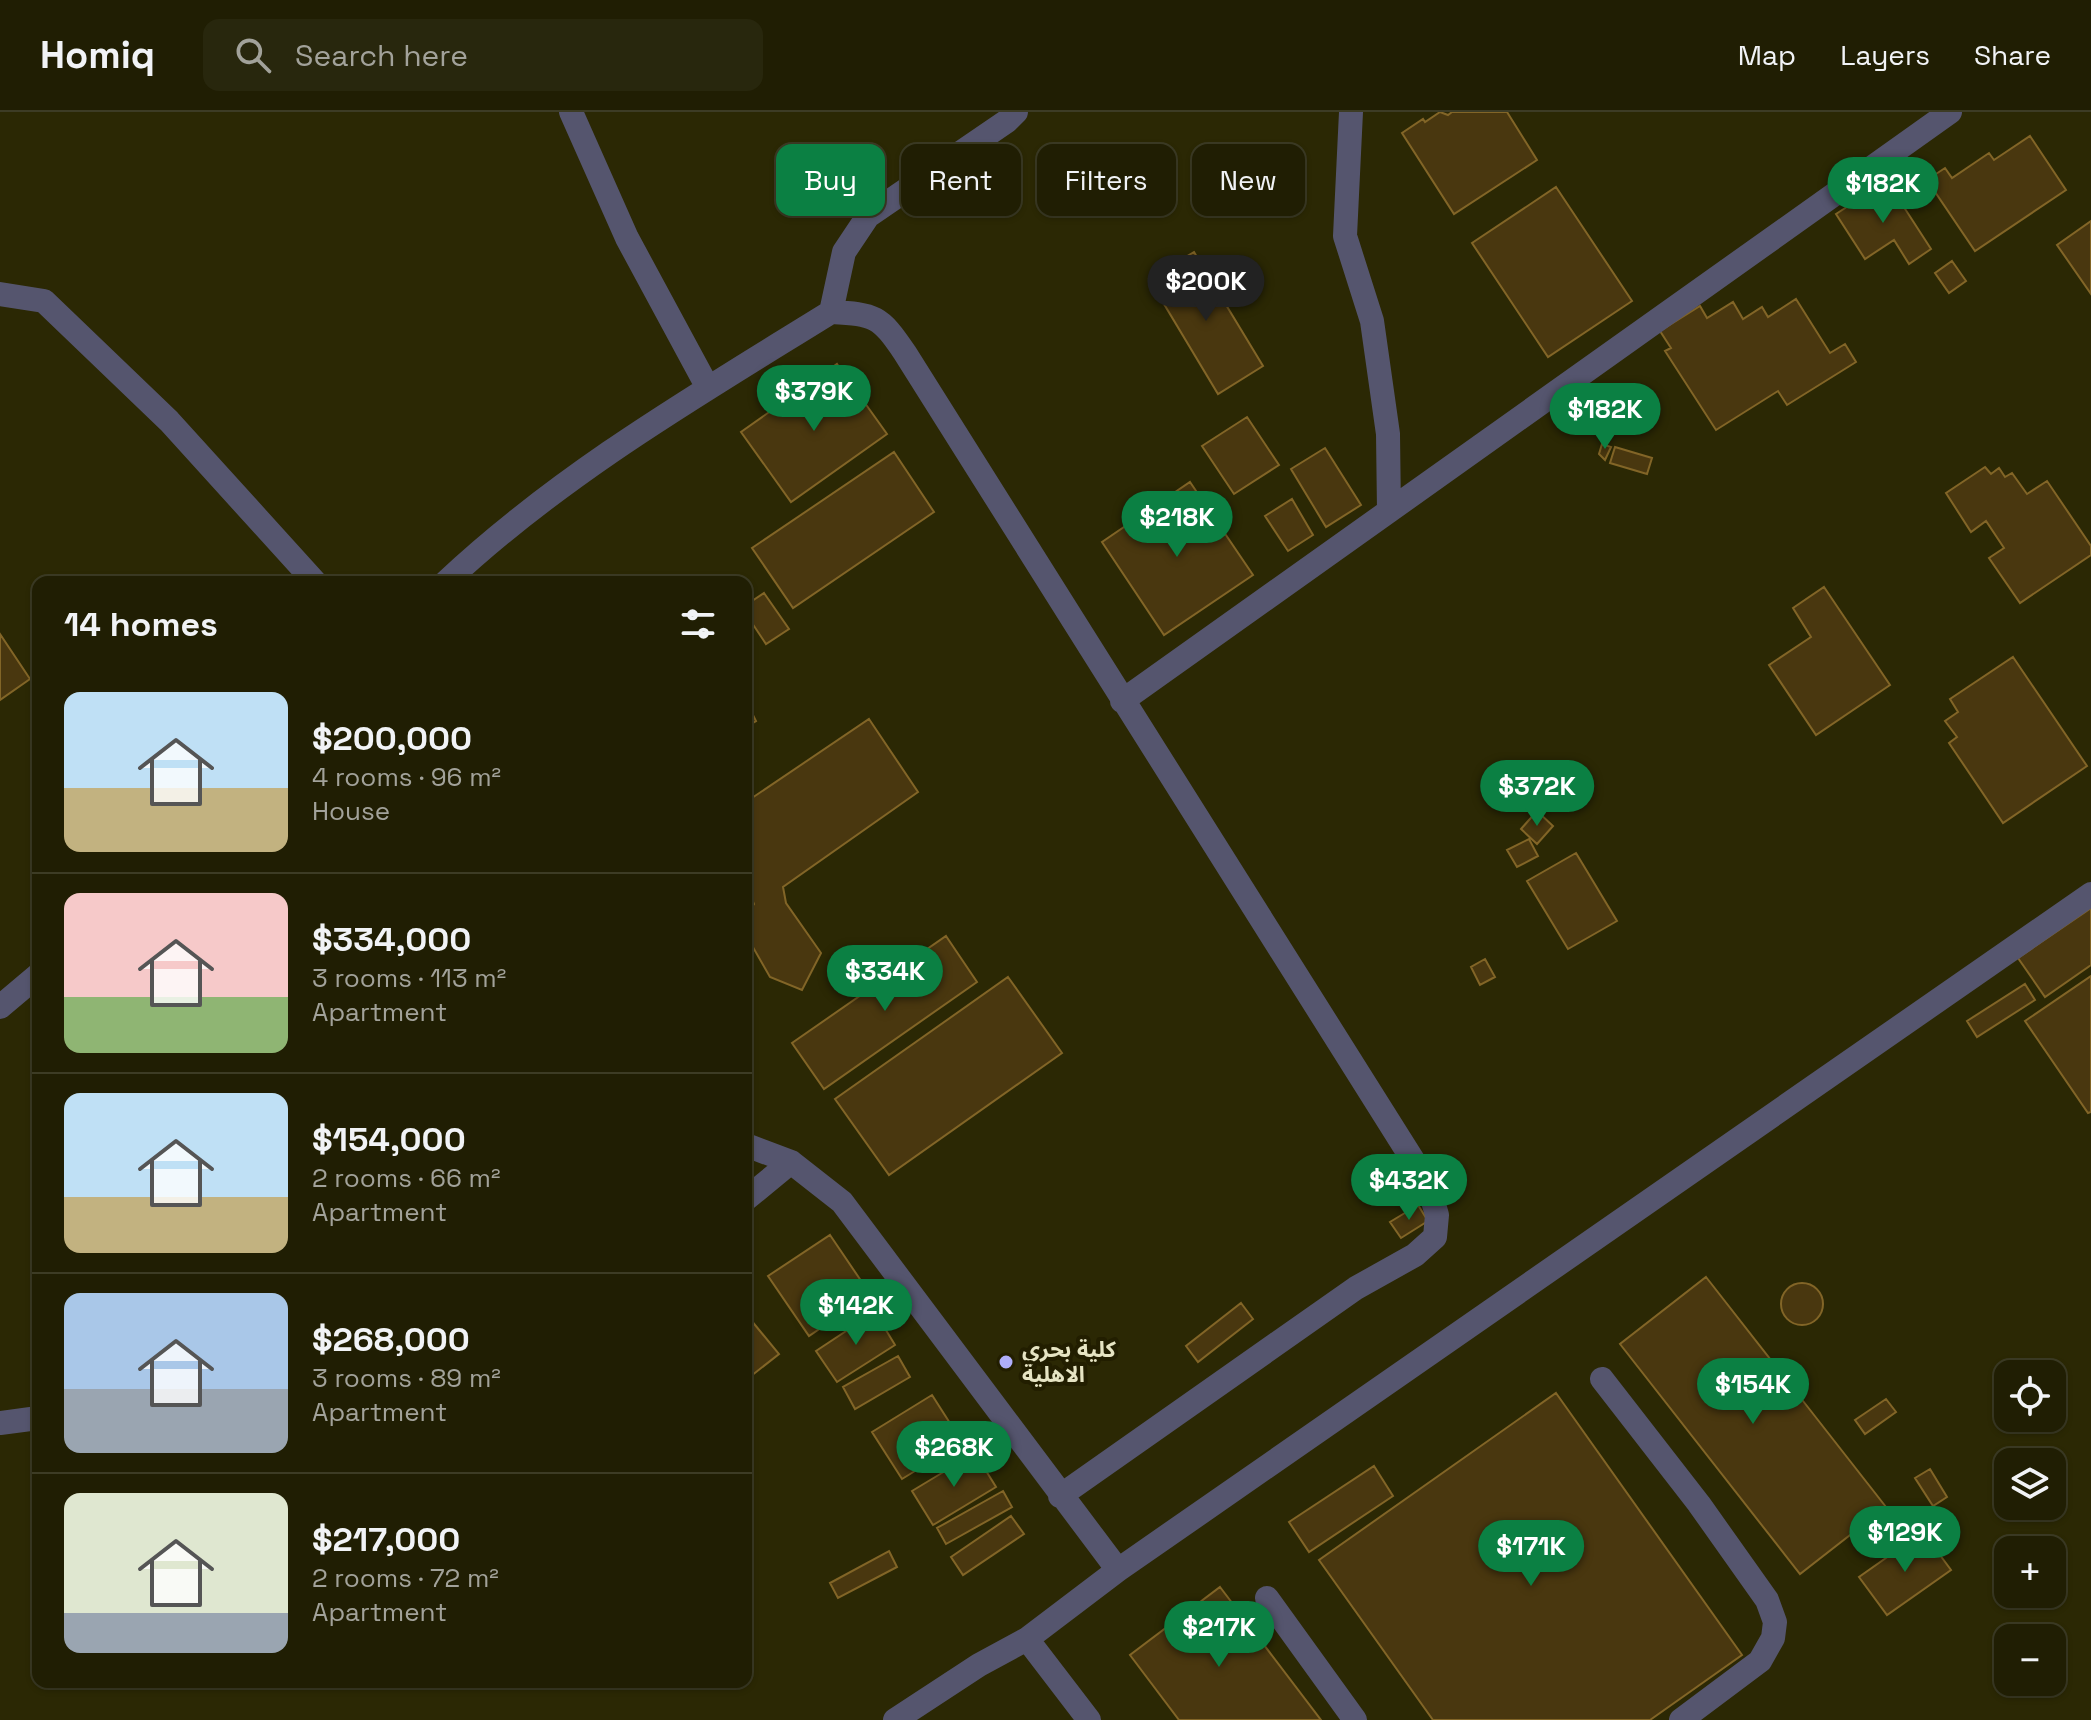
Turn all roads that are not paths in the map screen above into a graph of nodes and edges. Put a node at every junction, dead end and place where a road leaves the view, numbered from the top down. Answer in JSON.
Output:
{"nodes":[{"id":1,"x":571,"y":112,"type":"edge"},
{"id":2,"x":1016,"y":112,"type":"edge"},
{"id":3,"x":1351,"y":112,"type":"edge"},
{"id":4,"x":1950,"y":112,"type":"edge"},
{"id":5,"x":0,"y":294,"type":"edge"},
{"id":6,"x":831,"y":312,"type":"junction"},
{"id":7,"x":708,"y":388,"type":"junction"},
{"id":8,"x":1389,"y":511,"type":"junction"},
{"id":9,"x":310,"y":576,"type":"edge"},
{"id":10,"x":452,"y":576,"type":"edge"},
{"id":11,"x":1122,"y":701,"type":"junction"},
{"id":12,"x":2091,"y":894,"type":"edge"},
{"id":13,"x":32,"y":980,"type":"edge"},
{"id":14,"x":0,"y":1007,"type":"edge"},
{"id":15,"x":752,"y":1147,"type":"edge"},
{"id":16,"x":791,"y":1162,"type":"junction"},
{"id":17,"x":752,"y":1194,"type":"edge"},
{"id":18,"x":1602,"y":1379,"type":"dead end"},
{"id":19,"x":32,"y":1419,"type":"edge"},
{"id":20,"x":0,"y":1423,"type":"edge"},
{"id":21,"x":1060,"y":1496,"type":"junction"},
{"id":22,"x":1118,"y":1570,"type":"junction"},
{"id":23,"x":1267,"y":1598,"type":"dead end"},
{"id":24,"x":1027,"y":1639,"type":"junction"},
{"id":25,"x":895,"y":1720,"type":"edge"},
{"id":26,"x":1089,"y":1720,"type":"edge"},
{"id":27,"x":1355,"y":1720,"type":"edge"},
{"id":28,"x":1681,"y":1720,"type":"edge"}],
"edges":[{"from":1,"to":7,"type":"street"},
{"from":2,"to":6,"type":"street"},
{"from":3,"to":8,"type":"street"},
{"from":4,"to":8,"type":"street"},
{"from":5,"to":9,"type":"street"},
{"from":6,"to":7,"type":"street"},
{"from":6,"to":11,"type":"street"},
{"from":7,"to":10,"type":"street"},
{"from":8,"to":11,"type":"street"},
{"from":11,"to":21,"type":"street"},
{"from":12,"to":22,"type":"street"},
{"from":13,"to":14,"type":"street"},
{"from":15,"to":16,"type":"street"},
{"from":16,"to":17,"type":"street"},
{"from":16,"to":21,"type":"street"},
{"from":18,"to":28,"type":"street"},
{"from":19,"to":20,"type":"street"},
{"from":21,"to":22,"type":"street"},
{"from":22,"to":24,"type":"street"},
{"from":23,"to":27,"type":"street"},
{"from":24,"to":25,"type":"street"},
{"from":24,"to":26,"type":"street"}]}
